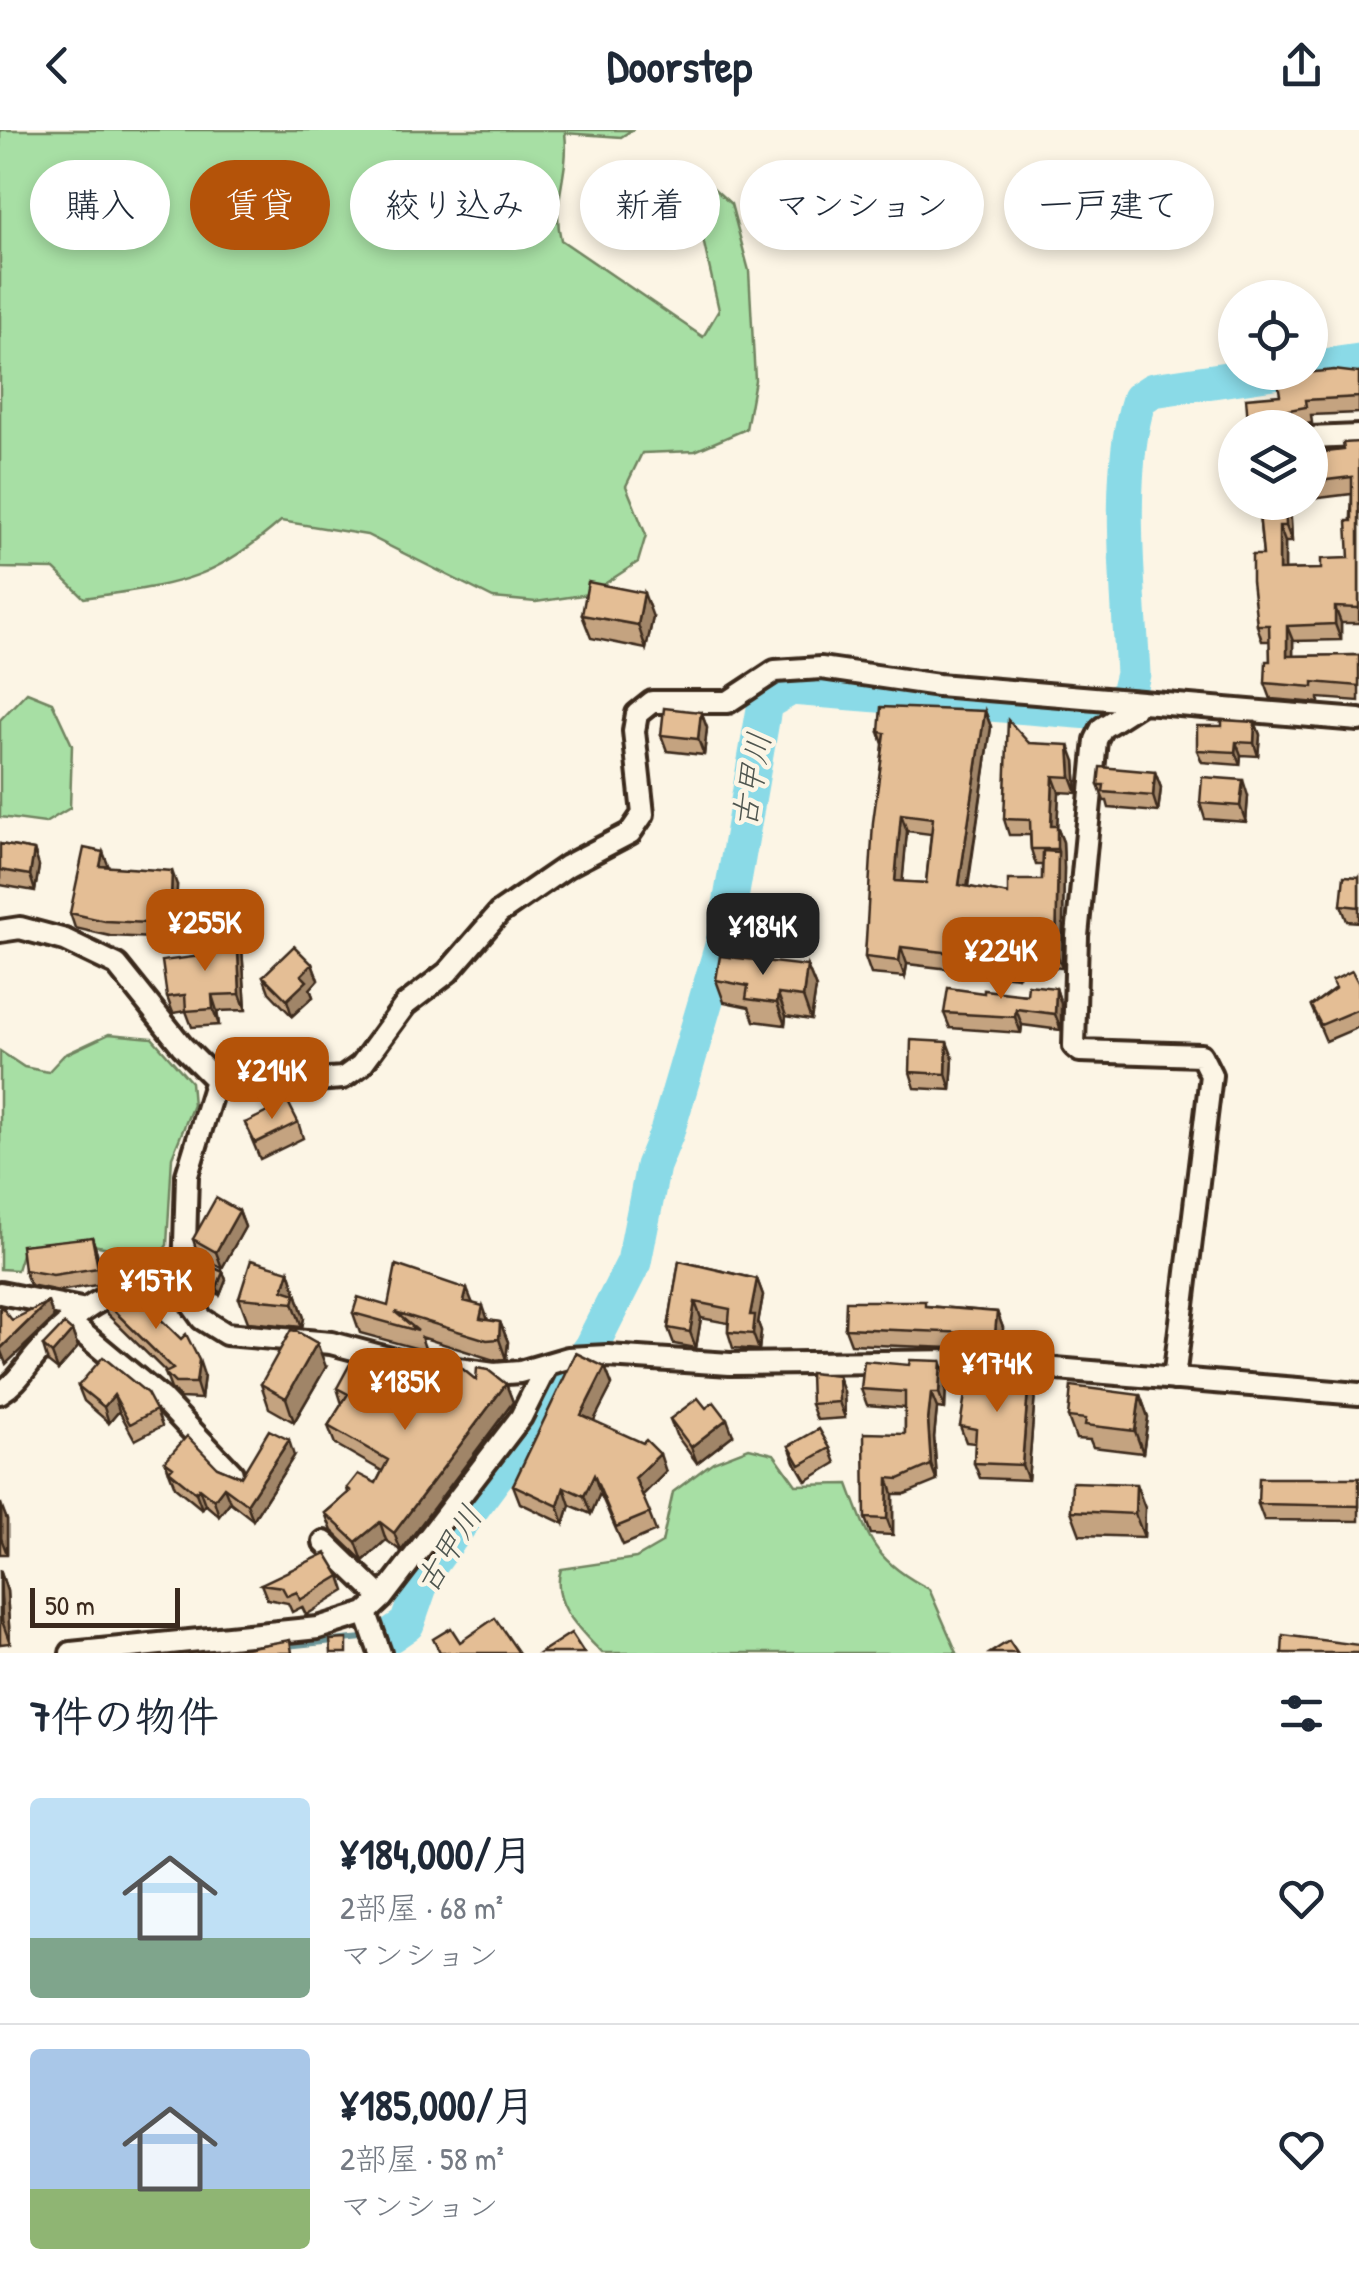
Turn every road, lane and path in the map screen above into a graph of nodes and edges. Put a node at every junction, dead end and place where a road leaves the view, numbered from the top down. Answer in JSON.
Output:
{"nodes":[{"id":1,"x":1359,"y":436,"type":"edge"},
{"id":2,"x":1328,"y":437,"type":"edge"},
{"id":3,"x":1141,"y":704,"type":"junction"},
{"id":4,"x":1359,"y":720,"type":"edge"},
{"id":5,"x":0,"y":931,"type":"edge"},
{"id":6,"x":216,"y":1087,"type":"junction"},
{"id":7,"x":184,"y":1278,"type":"junction"},
{"id":8,"x":0,"y":1293,"type":"edge"},
{"id":9,"x":75,"y":1315,"type":"junction"},
{"id":10,"x":547,"y":1365,"type":"junction"},
{"id":11,"x":1174,"y":1380,"type":"junction"},
{"id":12,"x":0,"y":1393,"type":"edge"},
{"id":13,"x":1359,"y":1394,"type":"edge"},
{"id":14,"x":232,"y":1473,"type":"edge"},
{"id":15,"x":324,"y":1542,"type":"dead end"},
{"id":16,"x":374,"y":1606,"type":"junction"},
{"id":17,"x":205,"y":1646,"type":"edge"},
{"id":18,"x":116,"y":1651,"type":"edge"},
{"id":19,"x":70,"y":1653,"type":"edge"},
{"id":20,"x":380,"y":1653,"type":"edge"}],
"edges":[{"from":1,"to":2,"type":"street"},
{"from":3,"to":4,"type":"street"},
{"from":3,"to":6,"type":"street"},
{"from":3,"to":11,"type":"street"},
{"from":5,"to":6,"type":"street"},
{"from":6,"to":7,"type":"street"},
{"from":7,"to":9,"type":"street"},
{"from":7,"to":10,"type":"street"},
{"from":8,"to":9,"type":"street"},
{"from":9,"to":12,"type":"street"},
{"from":9,"to":14,"type":"street"},
{"from":10,"to":11,"type":"street"},
{"from":10,"to":16,"type":"street"},
{"from":11,"to":13,"type":"street"},
{"from":15,"to":16,"type":"street"},
{"from":16,"to":17,"type":"street"},
{"from":16,"to":20,"type":"street"},
{"from":17,"to":18,"type":"street"},
{"from":18,"to":19,"type":"street"}]}
